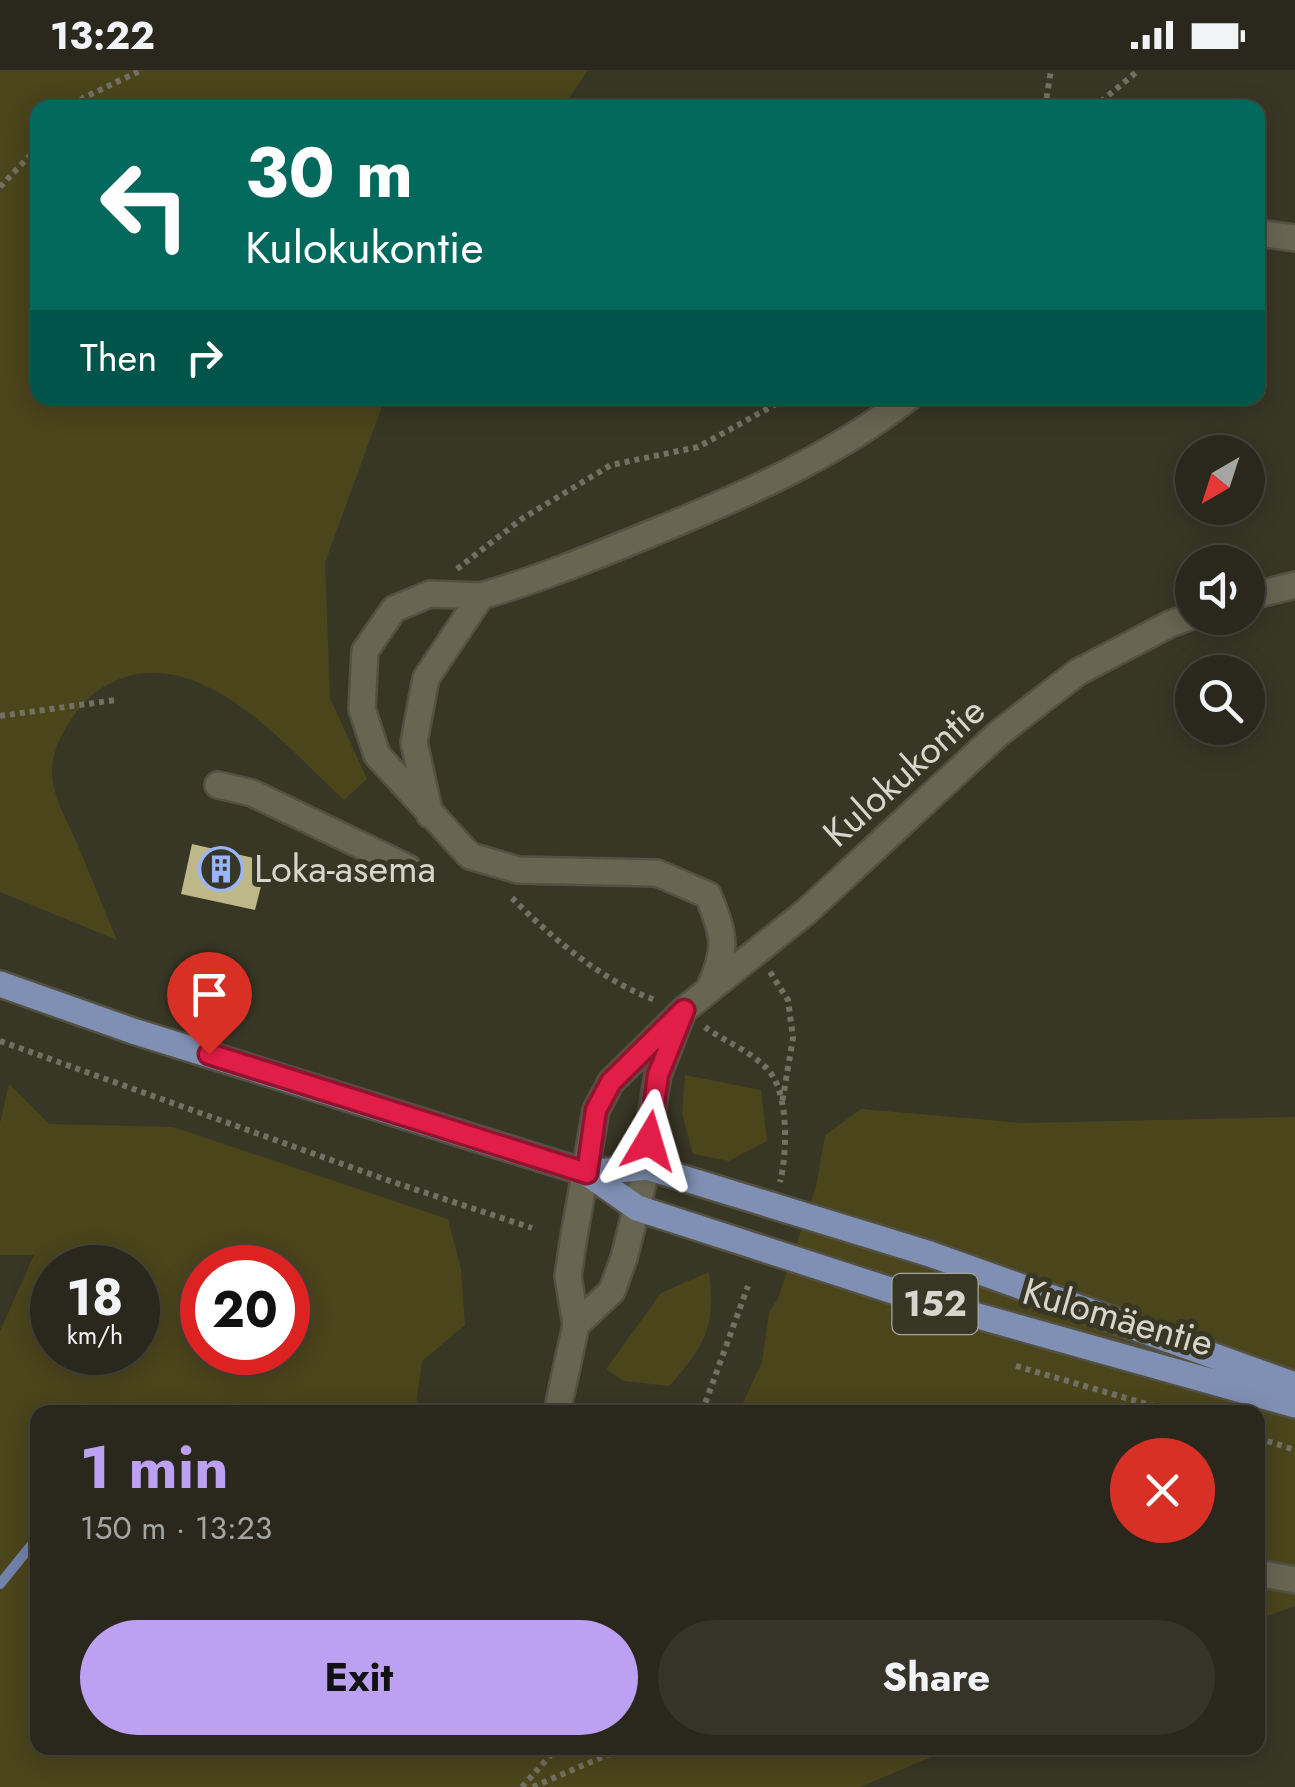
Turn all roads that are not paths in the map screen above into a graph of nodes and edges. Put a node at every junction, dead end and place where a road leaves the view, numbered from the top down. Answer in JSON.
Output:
{"nodes":[{"id":1,"x":1265,"y":234,"type":"edge"},
{"id":2,"x":1295,"y":238,"type":"edge"},
{"id":3,"x":899,"y":405,"type":"edge"},
{"id":4,"x":1295,"y":585,"type":"edge"},
{"id":5,"x":1265,"y":592,"type":"edge"},
{"id":6,"x":481,"y":596,"type":"junction"},
{"id":7,"x":1175,"y":622,"type":"edge"},
{"id":8,"x":218,"y":785,"type":"dead end"},
{"id":9,"x":430,"y":814,"type":"junction"},
{"id":10,"x":408,"y":868,"type":"dead end"},
{"id":11,"x":0,"y":984,"type":"edge"},
{"id":12,"x":708,"y":990,"type":"junction"},
{"id":13,"x":684,"y":1010,"type":"junction"},
{"id":14,"x":648,"y":1167,"type":"junction"},
{"id":15,"x":587,"y":1173,"type":"junction"},
{"id":16,"x":637,"y":1208,"type":"junction"},
{"id":17,"x":576,"y":1326,"type":"junction"},
{"id":18,"x":1295,"y":1385,"type":"edge"},
{"id":19,"x":559,"y":1405,"type":"edge"},
{"id":20,"x":1295,"y":1405,"type":"edge"},
{"id":21,"x":1265,"y":1574,"type":"edge"},
{"id":22,"x":1295,"y":1580,"type":"edge"}],
"edges":[{"from":1,"to":2,"type":"street"},
{"from":3,"to":6,"type":"street"},
{"from":4,"to":5,"type":"street"},
{"from":6,"to":9,"type":"street"},
{"from":6,"to":9,"type":"street"},
{"from":7,"to":12,"type":"street","name":"Kulokukontie"},
{"from":8,"to":10,"type":"street"},
{"from":9,"to":12,"type":"street"},
{"from":11,"to":15,"type":"main road","name":"Kulomäentie","number":"152"},
{"from":12,"to":13,"type":"street","name":"Kulokukontie"},
{"from":13,"to":14,"type":"street","name":"Kulokukontie"},
{"from":13,"to":15,"type":"street","name":"Kulokukontie"},
{"from":14,"to":15,"type":"main road","name":"Kulomäentie","number":"152"},
{"from":14,"to":16,"type":"street","name":"Kulokukontie"},
{"from":14,"to":18,"type":"main road","name":"Kulomäentie","number":"152"},
{"from":15,"to":16,"type":"main road","name":"Kulomäentie","number":"152"},
{"from":15,"to":17,"type":"street","name":"Kulokukontie"},
{"from":16,"to":17,"type":"street","name":"Kulokukontie"},
{"from":16,"to":20,"type":"main road","name":"Kulomäentie","number":"152"},
{"from":17,"to":19,"type":"street"},
{"from":21,"to":22,"type":"street"}]}
